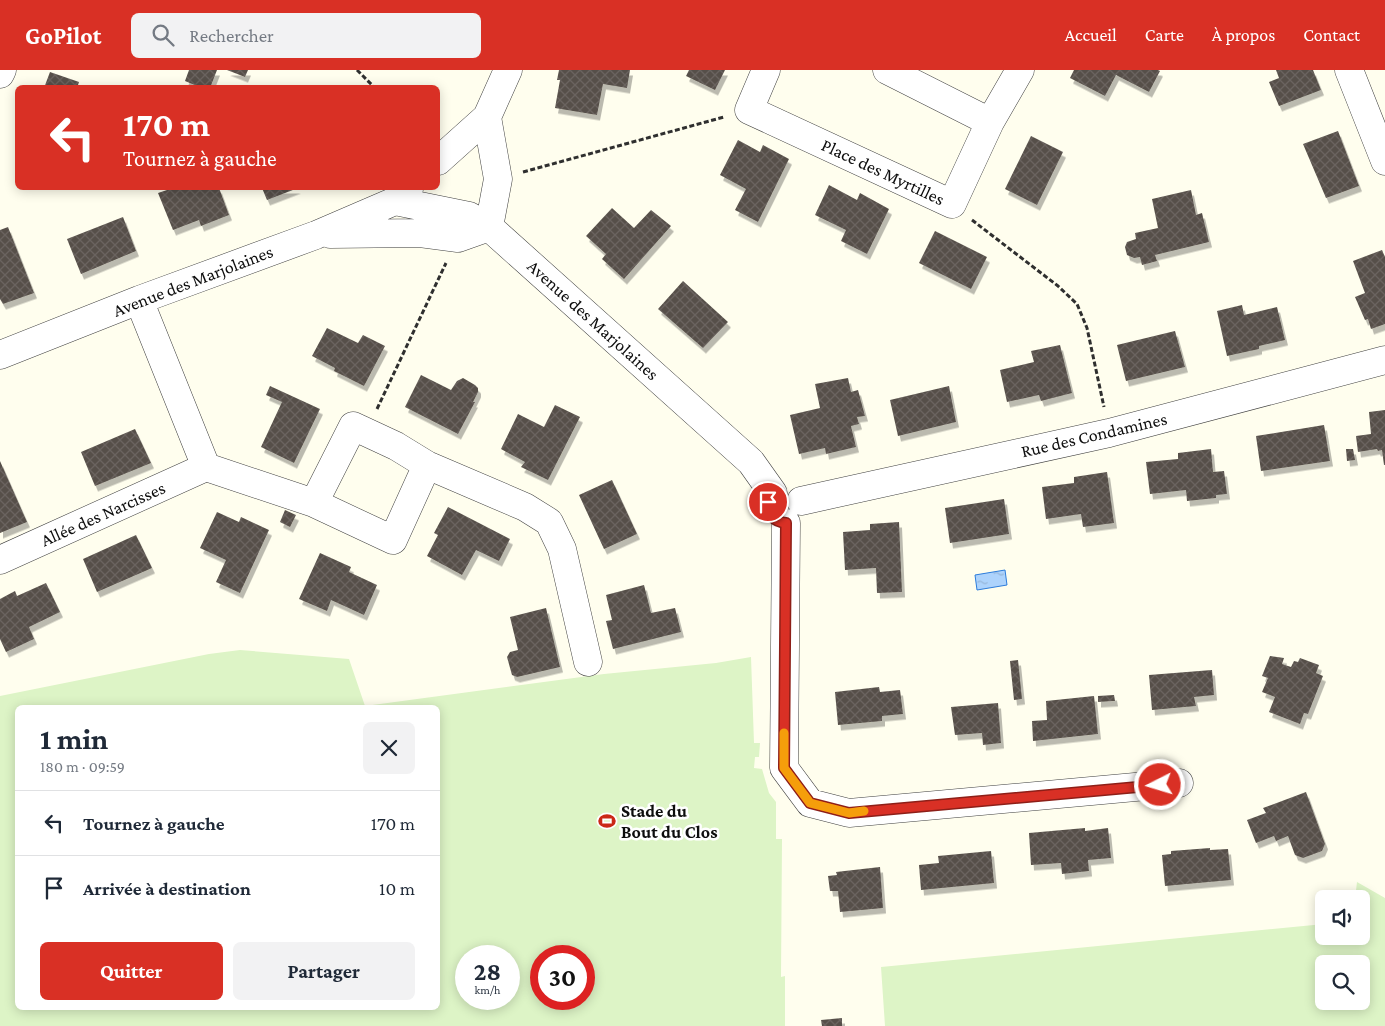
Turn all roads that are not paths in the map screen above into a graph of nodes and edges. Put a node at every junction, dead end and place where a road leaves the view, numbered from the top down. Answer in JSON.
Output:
{"nodes":[{"id":1,"x":2,"y":70,"type":"edge"},
{"id":2,"x":508,"y":70,"type":"edge"},
{"id":3,"x":766,"y":70,"type":"edge"},
{"id":4,"x":887,"y":70,"type":"edge"},
{"id":5,"x":1020,"y":70,"type":"edge"},
{"id":6,"x":1349,"y":70,"type":"edge"},
{"id":7,"x":0,"y":74,"type":"edge"},
{"id":8,"x":487,"y":117,"type":"junction"},
{"id":9,"x":990,"y":122,"type":"junction"},
{"id":10,"x":440,"y":159,"type":"edge"},
{"id":11,"x":1385,"y":161,"type":"edge"},
{"id":12,"x":402,"y":194,"type":"edge"},
{"id":13,"x":489,"y":227,"type":"junction"},
{"id":14,"x":420,"y":233,"type":"junction"},
{"id":15,"x":316,"y":235,"type":"junction"},
{"id":16,"x":139,"y":300,"type":"junction"},
{"id":17,"x":0,"y":355,"type":"edge"},
{"id":18,"x":1385,"y":360,"type":"edge"},
{"id":19,"x":427,"y":465,"type":"junction"},
{"id":20,"x":206,"y":467,"type":"junction"},
{"id":21,"x":773,"y":493,"type":"junction"},
{"id":22,"x":801,"y":501,"type":"junction"},
{"id":23,"x":314,"y":503,"type":"junction"},
{"id":24,"x":786,"y":523,"type":"junction"},
{"id":25,"x":0,"y":560,"type":"edge"},
{"id":26,"x":588,"y":662,"type":"dead end"},
{"id":27,"x":1179,"y":783,"type":"dead end"}],
"edges":[{"from":1,"to":7,"type":"street"},
{"from":2,"to":8,"type":"street"},
{"from":3,"to":9,"type":"street","name":"Place des Myrtilles"},
{"from":4,"to":9,"type":"street"},
{"from":5,"to":9,"type":"street","name":"Place des Myrtilles"},
{"from":6,"to":11,"type":"street"},
{"from":8,"to":10,"type":"street"},
{"from":8,"to":13,"type":"street"},
{"from":12,"to":13,"type":"street","name":"Avenue des Marjolaines"},
{"from":12,"to":14,"type":"street"},
{"from":12,"to":15,"type":"street","name":"Avenue des Marjolaines"},
{"from":13,"to":14,"type":"street"},
{"from":13,"to":21,"type":"street","name":"Avenue des Marjolaines"},
{"from":14,"to":15,"type":"street"},
{"from":15,"to":16,"type":"street","name":"Avenue des Marjolaines"},
{"from":16,"to":17,"type":"street","name":"Avenue des Marjolaines"},
{"from":16,"to":20,"type":"street"},
{"from":18,"to":22,"type":"street","name":"Rue des Condamines"},
{"from":19,"to":23,"type":"street"},
{"from":19,"to":23,"type":"street"},
{"from":19,"to":26,"type":"street"},
{"from":20,"to":23,"type":"street"},
{"from":20,"to":25,"type":"street","name":"Allée des Narcisses"},
{"from":21,"to":22,"type":"street"},
{"from":21,"to":24,"type":"street"},
{"from":22,"to":24,"type":"street"},
{"from":24,"to":27,"type":"street"}]}
